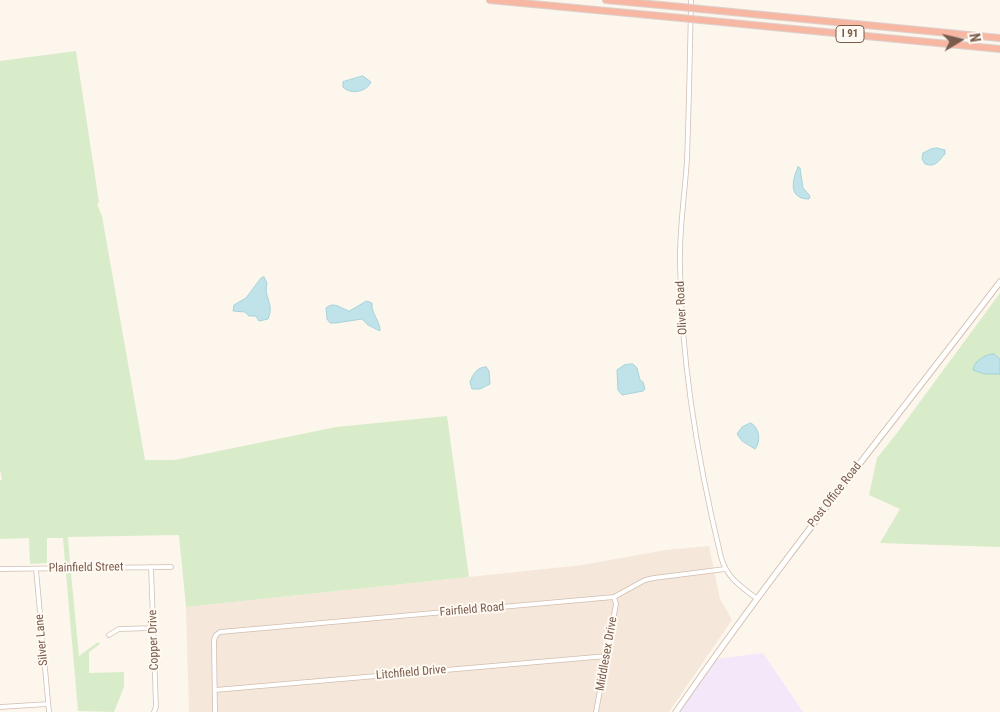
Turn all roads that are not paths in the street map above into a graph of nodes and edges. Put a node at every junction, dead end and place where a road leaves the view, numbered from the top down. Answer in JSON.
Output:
{"nodes":[{"id":1,"x":490,"y":0,"type":"edge"},
{"id":2,"x":606,"y":0,"type":"edge"},
{"id":3,"x":691,"y":0,"type":"edge"},
{"id":4,"x":1000,"y":38,"type":"edge"},
{"id":5,"x":1000,"y":49,"type":"edge"},
{"id":6,"x":1000,"y":282,"type":"edge"},
{"id":7,"x":151,"y":567,"type":"junction"},
{"id":8,"x":171,"y":567,"type":"dead end"},
{"id":9,"x":0,"y":569,"type":"edge"},
{"id":10,"x":36,"y":569,"type":"junction"},
{"id":11,"x":725,"y":569,"type":"junction"},
{"id":12,"x":614,"y":597,"type":"junction"},
{"id":13,"x":756,"y":598,"type":"junction"},
{"id":14,"x":154,"y":628,"type":"junction"},
{"id":15,"x":109,"y":635,"type":"dead end"},
{"id":16,"x":607,"y":656,"type":"junction"},
{"id":17,"x":215,"y":690,"type":"junction"},
{"id":18,"x":48,"y":704,"type":"junction"},
{"id":19,"x":0,"y":707,"type":"edge"},
{"id":20,"x":49,"y":712,"type":"edge"},
{"id":21,"x":154,"y":712,"type":"edge"},
{"id":22,"x":215,"y":712,"type":"edge"},
{"id":23,"x":596,"y":712,"type":"edge"},
{"id":24,"x":676,"y":712,"type":"edge"}],
"edges":[{"from":1,"to":5,"type":"highway","number":"I 91","bridge":true},
{"from":2,"to":4,"type":"highway","number":"I 91","bridge":true},
{"from":3,"to":11,"type":"street","name":"Oliver Road"},
{"from":6,"to":13,"type":"street","name":"Post Office Road"},
{"from":7,"to":8,"type":"street","name":"Plainfield Street"},
{"from":7,"to":10,"type":"street","name":"Plainfield Street"},
{"from":7,"to":14,"type":"street","name":"Copper Drive"},
{"from":9,"to":10,"type":"street","name":"Plainfield Street"},
{"from":10,"to":18,"type":"street","name":"Silver Lane"},
{"from":11,"to":12,"type":"street","name":"Fairfield Road"},
{"from":11,"to":13,"type":"street","name":"Oliver Road"},
{"from":12,"to":16,"type":"street","name":"Middlesex Drive"},
{"from":12,"to":17,"type":"street","name":"Fairfield Road"},
{"from":13,"to":24,"type":"street","name":"Post Office Road"},
{"from":14,"to":15,"type":"street"},
{"from":14,"to":21,"type":"street","name":"Copper Drive"},
{"from":16,"to":17,"type":"street","name":"Litchfield Drive"},
{"from":16,"to":23,"type":"street","name":"Middlesex Drive"},
{"from":17,"to":22,"type":"street"},
{"from":18,"to":19,"type":"street"},
{"from":18,"to":20,"type":"street","name":"Silver Lane"}]}
